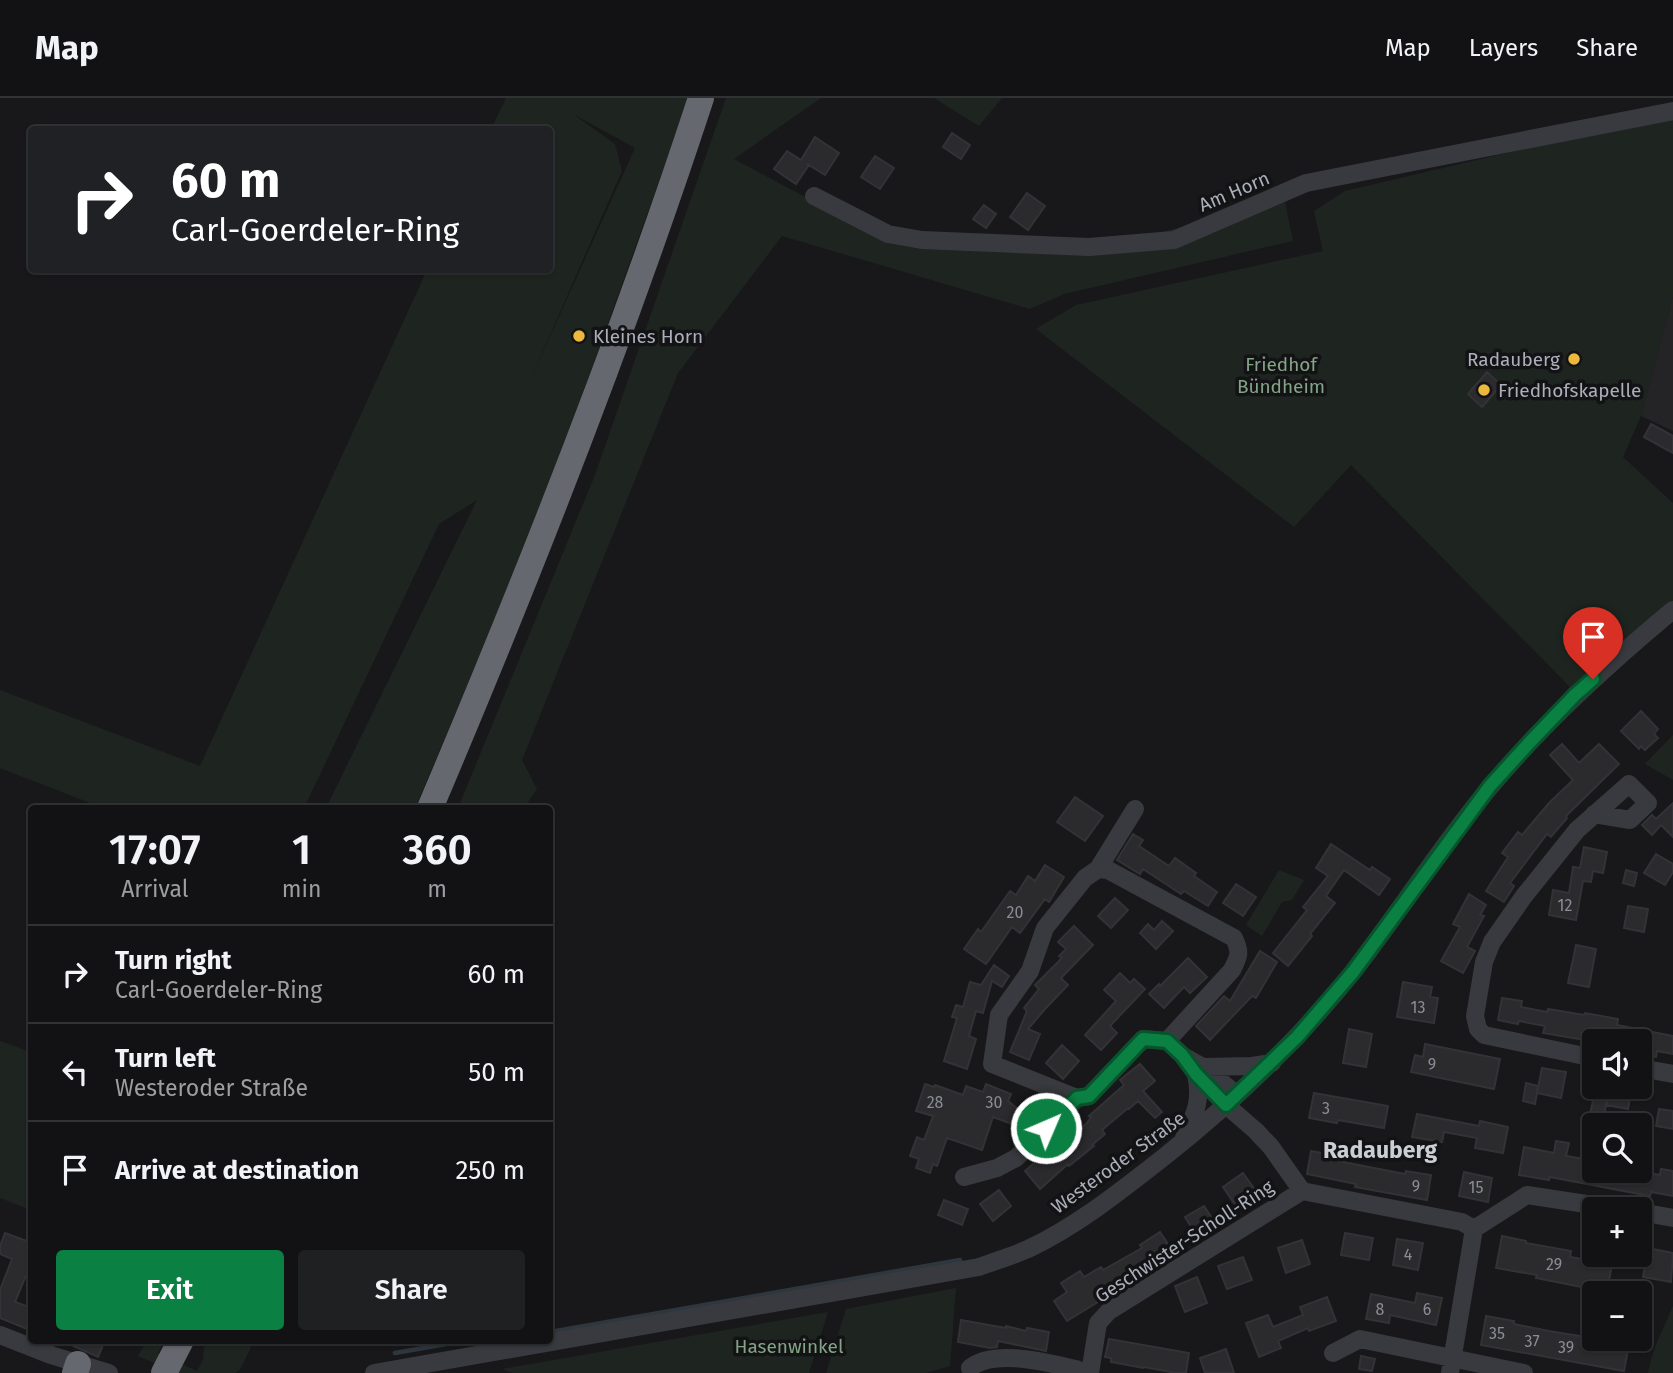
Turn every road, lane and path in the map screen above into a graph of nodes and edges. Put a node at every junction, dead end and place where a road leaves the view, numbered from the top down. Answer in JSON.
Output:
{"nodes":[{"id":1,"x":708,"y":101,"type":"edge"},
{"id":2,"x":1673,"y":111,"type":"edge"},
{"id":3,"x":677,"y":192,"type":"junction"},
{"id":4,"x":814,"y":196,"type":"dead end"},
{"id":5,"x":1673,"y":610,"type":"edge"},
{"id":6,"x":431,"y":805,"type":"edge"},
{"id":7,"x":448,"y":805,"type":"edge"},
{"id":8,"x":1135,"y":809,"type":"dead end"},
{"id":9,"x":1594,"y":814,"type":"dead end"},
{"id":10,"x":1098,"y":869,"type":"junction"},
{"id":11,"x":1167,"y":1041,"type":"junction"},
{"id":12,"x":1582,"y":1055,"type":"edge"},
{"id":13,"x":1272,"y":1063,"type":"junction"},
{"id":14,"x":1652,"y":1070,"type":"edge"},
{"id":15,"x":1199,"y":1071,"type":"junction"},
{"id":16,"x":1673,"y":1074,"type":"edge"},
{"id":17,"x":1077,"y":1098,"type":"junction"},
{"id":18,"x":1232,"y":1100,"type":"junction"},
{"id":19,"x":1181,"y":1143,"type":"junction"},
{"id":20,"x":964,"y":1177,"type":"dead end"},
{"id":21,"x":1302,"y":1191,"type":"junction"},
{"id":22,"x":1582,"y":1203,"type":"edge"},
{"id":23,"x":1652,"y":1214,"type":"edge"},
{"id":24,"x":1673,"y":1218,"type":"edge"},
{"id":25,"x":1474,"y":1229,"type":"junction"},
{"id":26,"x":0,"y":1335,"type":"edge"},
{"id":27,"x":28,"y":1342,"type":"edge"},
{"id":28,"x":553,"y":1342,"type":"edge"},
{"id":29,"x":540,"y":1344,"type":"edge"},
{"id":30,"x":54,"y":1348,"type":"edge"},
{"id":31,"x":185,"y":1352,"type":"edge"},
{"id":32,"x":1333,"y":1353,"type":"dead end"},
{"id":33,"x":1451,"y":1366,"type":"edge"},
{"id":34,"x":77,"y":1368,"type":"edge"},
{"id":35,"x":970,"y":1368,"type":"dead end"},
{"id":36,"x":109,"y":1373,"type":"edge"},
{"id":37,"x":164,"y":1373,"type":"edge"},
{"id":38,"x":374,"y":1373,"type":"edge"},
{"id":39,"x":1084,"y":1373,"type":"edge"},
{"id":40,"x":1090,"y":1373,"type":"edge"},
{"id":41,"x":1524,"y":1373,"type":"edge"}],
"edges":[{"from":1,"to":3,"type":"highway"},
{"from":2,"to":4,"type":"street","name":"Am Horn"},
{"from":3,"to":6,"type":"highway"},
{"from":3,"to":7,"type":"highway"},
{"from":5,"to":13,"type":"street","name":"Westeroder Straße"},
{"from":8,"to":10,"type":"street"},
{"from":9,"to":12,"type":"street"},
{"from":10,"to":11,"type":"street"},
{"from":10,"to":17,"type":"street"},
{"from":11,"to":15,"type":"street","name":"Geschwister-Scholl-Ring"},
{"from":11,"to":17,"type":"street"},
{"from":13,"to":15,"type":"street"},
{"from":13,"to":18,"type":"street","name":"Westeroder Straße"},
{"from":14,"to":16,"type":"street"},
{"from":15,"to":18,"type":"street","name":"Geschwister-Scholl-Ring"},
{"from":15,"to":19,"type":"street"},
{"from":17,"to":20,"type":"street"},
{"from":18,"to":19,"type":"street","name":"Westeroder Straße"},
{"from":18,"to":21,"type":"street","name":"Geschwister-Scholl-Ring"},
{"from":19,"to":28,"type":"street","name":"Westeroder Straße"},
{"from":21,"to":25,"type":"street","name":"Geschwister-Scholl-Ring"},
{"from":21,"to":40,"type":"street","name":"Geschwister-Scholl-Ring"},
{"from":22,"to":25,"type":"street"},
{"from":23,"to":24,"type":"street"},
{"from":25,"to":33,"type":"street"},
{"from":26,"to":27,"type":"street"},
{"from":29,"to":38,"type":"street","name":"Westeroder Straße"},
{"from":30,"to":34,"type":"street"},
{"from":31,"to":37,"type":"highway"},
{"from":32,"to":33,"type":"street"},
{"from":33,"to":41,"type":"street"},
{"from":34,"to":36,"type":"street"},
{"from":35,"to":39,"type":"street"}]}
